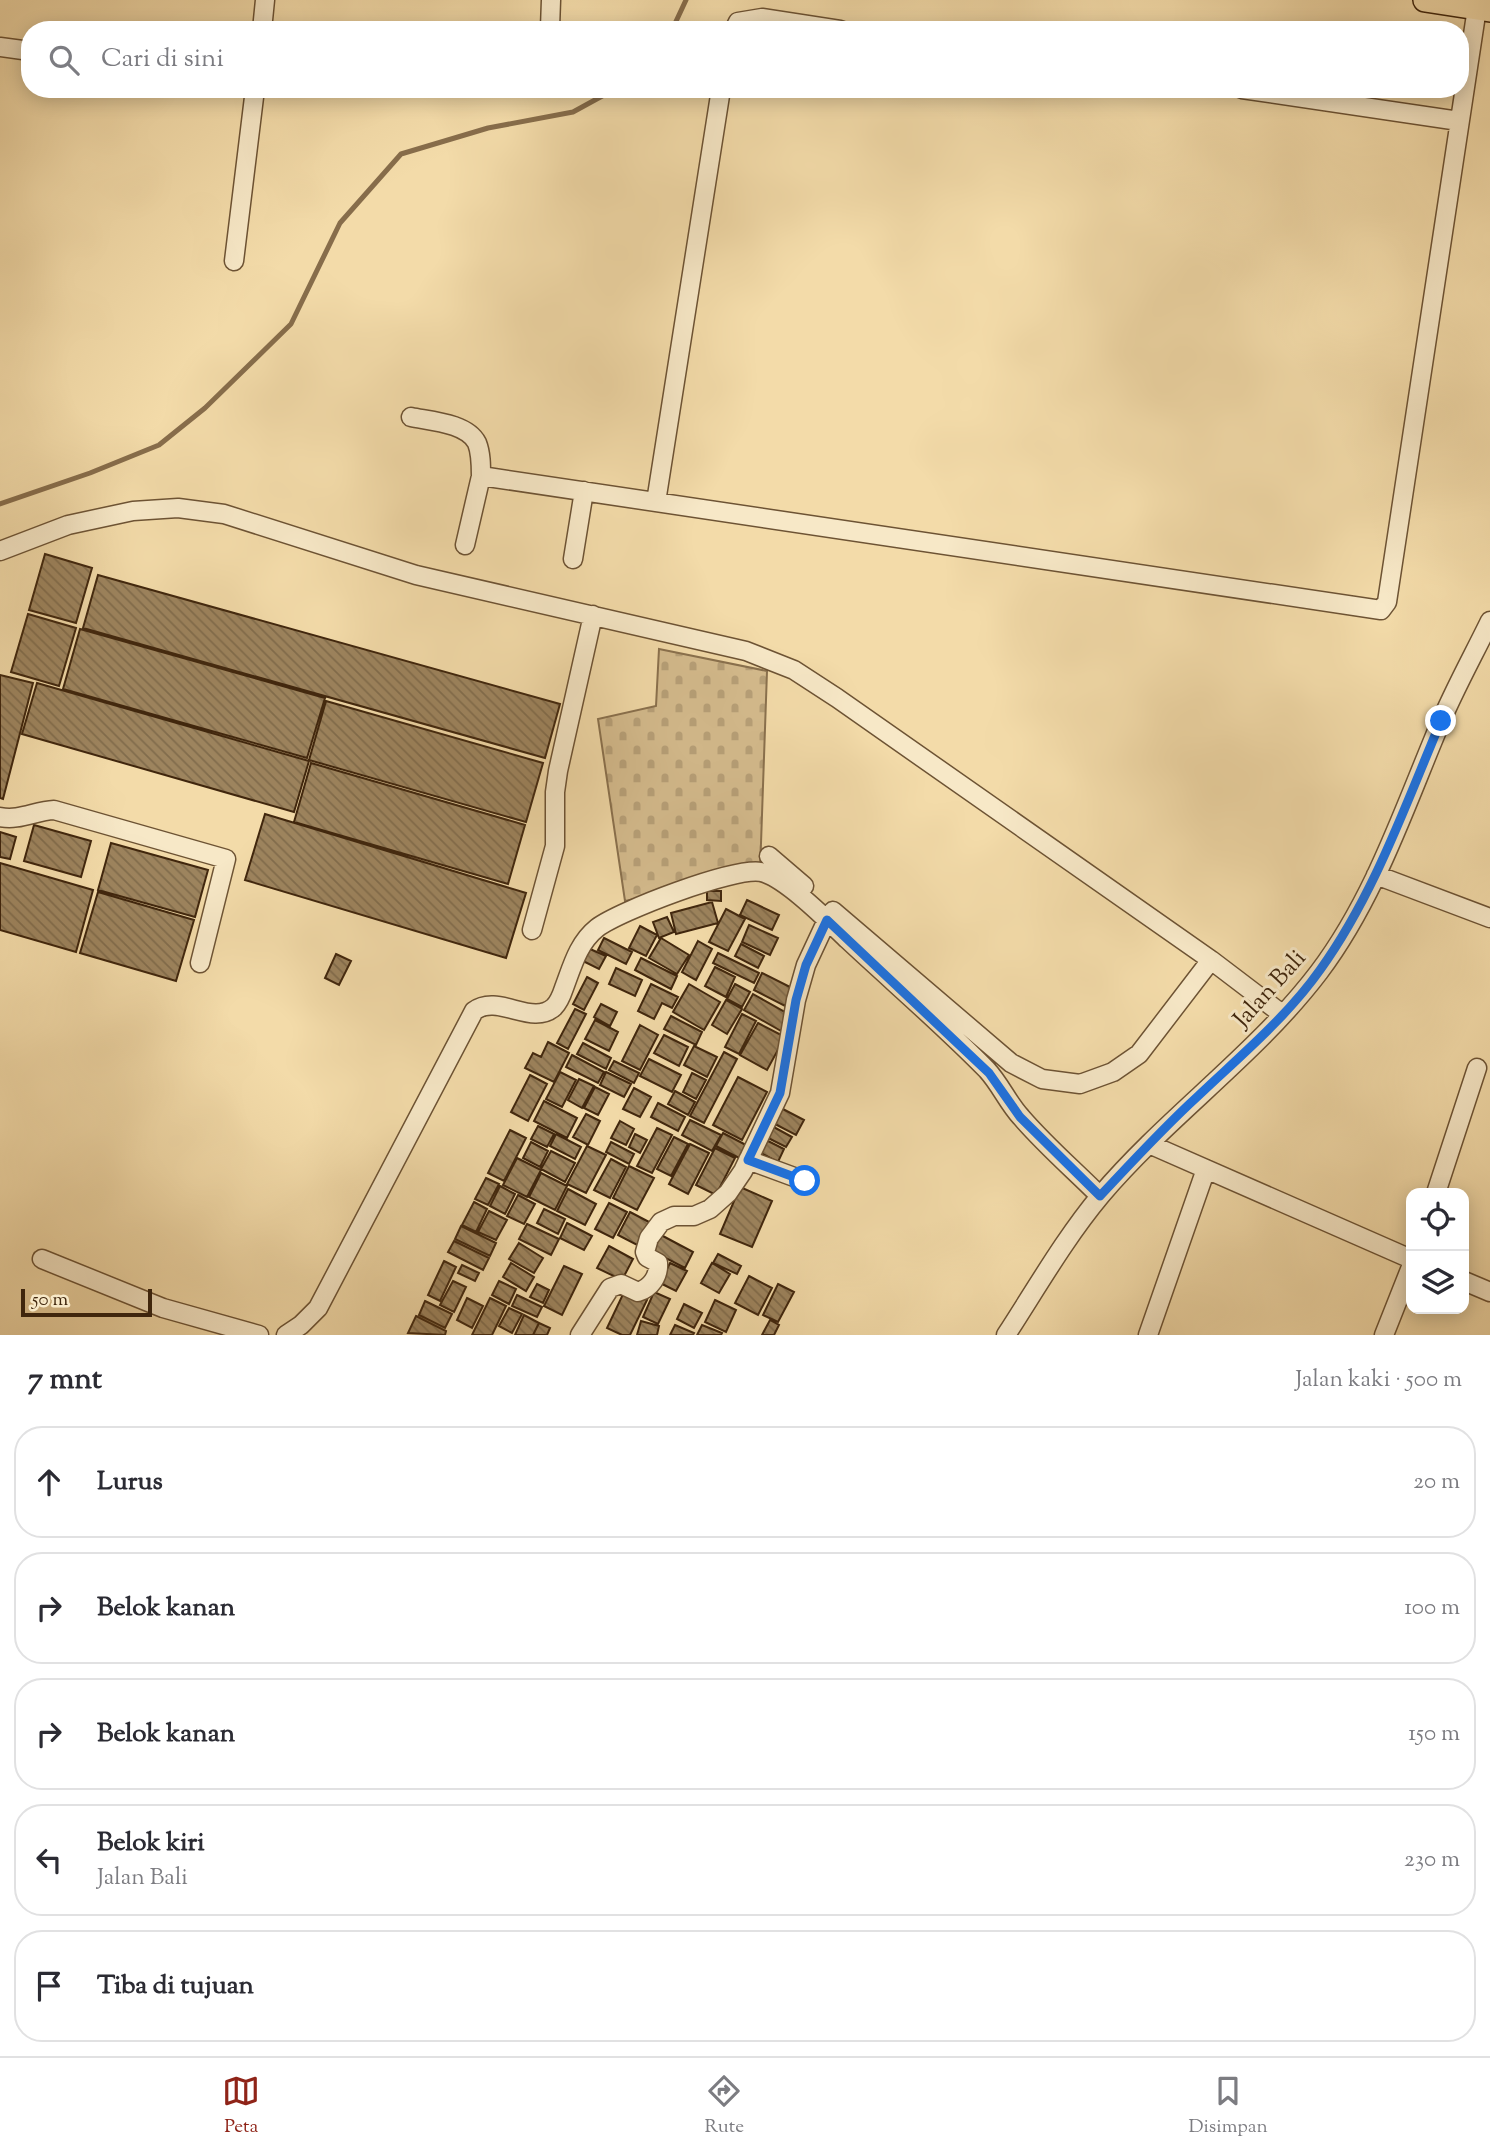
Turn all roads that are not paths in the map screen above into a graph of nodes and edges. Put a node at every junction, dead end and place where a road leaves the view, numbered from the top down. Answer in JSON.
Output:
{"nodes":[{"id":1,"x":265,"y":0,"type":"edge"},
{"id":2,"x":551,"y":0,"type":"edge"},
{"id":3,"x":1425,"y":0,"type":"edge"},
{"id":4,"x":1484,"y":9,"type":"edge"},
{"id":5,"x":263,"y":21,"type":"edge"},
{"id":6,"x":550,"y":21,"type":"edge"},
{"id":7,"x":744,"y":21,"type":"edge"},
{"id":8,"x":782,"y":21,"type":"edge"},
{"id":9,"x":0,"y":47,"type":"edge"},
{"id":10,"x":21,"y":50,"type":"edge"},
{"id":11,"x":1469,"y":79,"type":"edge"},
{"id":12,"x":254,"y":98,"type":"edge"},
{"id":13,"x":720,"y":98,"type":"edge"},
{"id":14,"x":1303,"y":98,"type":"edge"},
{"id":15,"x":1465,"y":98,"type":"edge"},
{"id":16,"x":1460,"y":121,"type":"junction"},
{"id":17,"x":234,"y":261,"type":"dead end"},
{"id":18,"x":411,"y":417,"type":"dead end"},
{"id":19,"x":481,"y":476,"type":"junction"},
{"id":20,"x":584,"y":491,"type":"junction"},
{"id":21,"x":656,"y":502,"type":"junction"},
{"id":22,"x":465,"y":545,"type":"dead end"},
{"id":23,"x":0,"y":551,"type":"edge"},
{"id":24,"x":573,"y":559,"type":"dead end"},
{"id":25,"x":593,"y":615,"type":"junction"},
{"id":26,"x":1490,"y":621,"type":"edge"},
{"id":27,"x":0,"y":817,"type":"edge"},
{"id":28,"x":769,"y":856,"type":"dead end"},
{"id":29,"x":1376,"y":875,"type":"junction"},
{"id":30,"x":1490,"y":918,"type":"edge"},
{"id":31,"x":827,"y":920,"type":"junction"},
{"id":32,"x":533,"y":930,"type":"dead end"},
{"id":33,"x":1211,"y":960,"type":"junction"},
{"id":34,"x":201,"y":963,"type":"dead end"},
{"id":35,"x":1282,"y":1014,"type":"junction"},
{"id":36,"x":1477,"y":1068,"type":"dead end"},
{"id":37,"x":1149,"y":1144,"type":"junction"},
{"id":38,"x":748,"y":1160,"type":"junction"},
{"id":39,"x":1206,"y":1168,"type":"junction"},
{"id":40,"x":805,"y":1181,"type":"dead end"},
{"id":41,"x":1438,"y":1188,"type":"edge"},
{"id":42,"x":1100,"y":1196,"type":"junction"},
{"id":43,"x":1406,"y":1257,"type":"edge"},
{"id":44,"x":42,"y":1259,"type":"dead end"},
{"id":45,"x":1406,"y":1280,"type":"edge"},
{"id":46,"x":1469,"y":1283,"type":"edge"},
{"id":47,"x":1490,"y":1292,"type":"edge"},
{"id":48,"x":1013,"y":1330,"type":"edge"},
{"id":49,"x":258,"y":1335,"type":"edge"},
{"id":50,"x":286,"y":1335,"type":"edge"},
{"id":51,"x":580,"y":1335,"type":"edge"},
{"id":52,"x":1148,"y":1335,"type":"edge"},
{"id":53,"x":1384,"y":1335,"type":"edge"}],
"edges":[{"from":1,"to":5,"type":"street"},
{"from":2,"to":6,"type":"street"},
{"from":3,"to":4,"type":"main road"},
{"from":4,"to":11,"type":"street"},
{"from":7,"to":8,"type":"street"},
{"from":9,"to":10,"type":"street"},
{"from":12,"to":17,"type":"street"},
{"from":13,"to":21,"type":"street"},
{"from":14,"to":16,"type":"street"},
{"from":15,"to":16,"type":"street"},
{"from":16,"to":21,"type":"street"},
{"from":18,"to":19,"type":"street"},
{"from":19,"to":20,"type":"street"},
{"from":19,"to":22,"type":"street"},
{"from":20,"to":21,"type":"street"},
{"from":20,"to":24,"type":"street"},
{"from":23,"to":25,"type":"street"},
{"from":25,"to":32,"type":"street"},
{"from":25,"to":33,"type":"street"},
{"from":26,"to":29,"type":"street","name":"Jalan Bali"},
{"from":27,"to":34,"type":"street"},
{"from":28,"to":33,"type":"street"},
{"from":29,"to":30,"type":"street"},
{"from":29,"to":35,"type":"street","name":"Jalan Bali"},
{"from":31,"to":38,"type":"street"},
{"from":31,"to":42,"type":"street"},
{"from":31,"to":50,"type":"street"},
{"from":33,"to":35,"type":"street"},
{"from":35,"to":37,"type":"street","name":"Jalan Bali"},
{"from":36,"to":41,"type":"street"},
{"from":37,"to":39,"type":"street"},
{"from":37,"to":42,"type":"street","name":"Jalan Bali"},
{"from":38,"to":40,"type":"street"},
{"from":38,"to":51,"type":"street"},
{"from":39,"to":43,"type":"street"},
{"from":39,"to":52,"type":"street"},
{"from":42,"to":48,"type":"street","name":"Jalan Bali"},
{"from":44,"to":49,"type":"street"},
{"from":45,"to":53,"type":"street"},
{"from":46,"to":47,"type":"street"}]}
